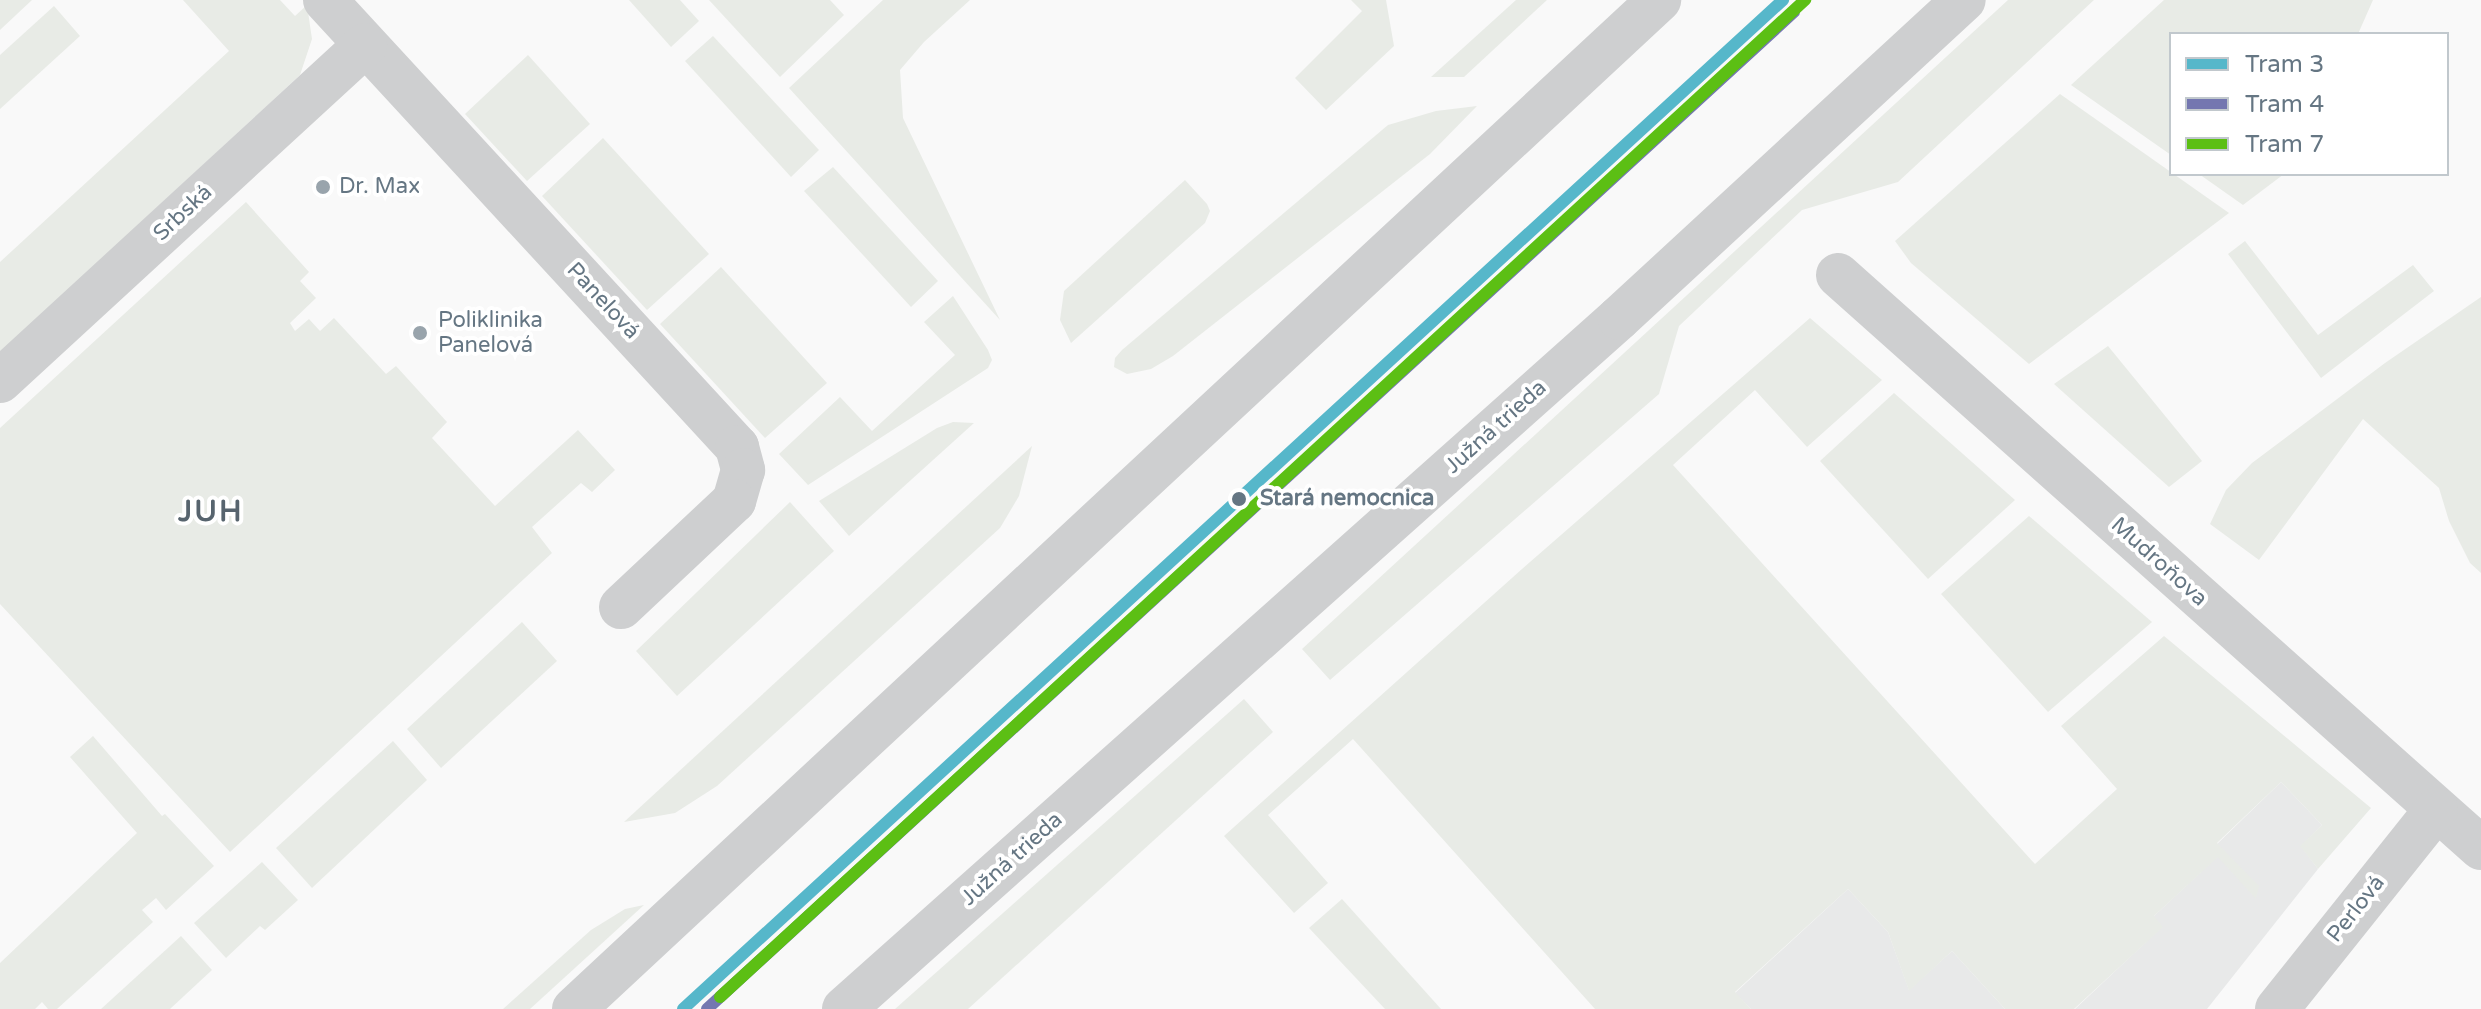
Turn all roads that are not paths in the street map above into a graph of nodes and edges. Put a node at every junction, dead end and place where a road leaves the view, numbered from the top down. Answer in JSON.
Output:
{"nodes":[{"id":1,"x":325,"y":0,"type":"edge"},
{"id":2,"x":1659,"y":0,"type":"edge"},
{"id":3,"x":1964,"y":0,"type":"edge"},
{"id":4,"x":365,"y":45,"type":"junction"},
{"id":5,"x":1838,"y":275,"type":"dead end"},
{"id":6,"x":0,"y":381,"type":"edge"},
{"id":7,"x":621,"y":607,"type":"dead end"},
{"id":8,"x":2436,"y":810,"type":"junction"},
{"id":9,"x":2481,"y":848,"type":"edge"},
{"id":10,"x":574,"y":1009,"type":"edge"},
{"id":11,"x":844,"y":1009,"type":"edge"},
{"id":12,"x":2277,"y":1009,"type":"edge"}],
"edges":[{"from":1,"to":4,"type":"street","name":"Panelová"},
{"from":2,"to":10,"type":"street"},
{"from":3,"to":11,"type":"street","name":"Južná trieda"},
{"from":4,"to":6,"type":"street","name":"Srbská"},
{"from":4,"to":7,"type":"street","name":"Panelová"},
{"from":5,"to":8,"type":"street","name":"Mudroňova"},
{"from":8,"to":9,"type":"street","name":"Mudroňova"},
{"from":8,"to":12,"type":"street","name":"Perlová"}]}
